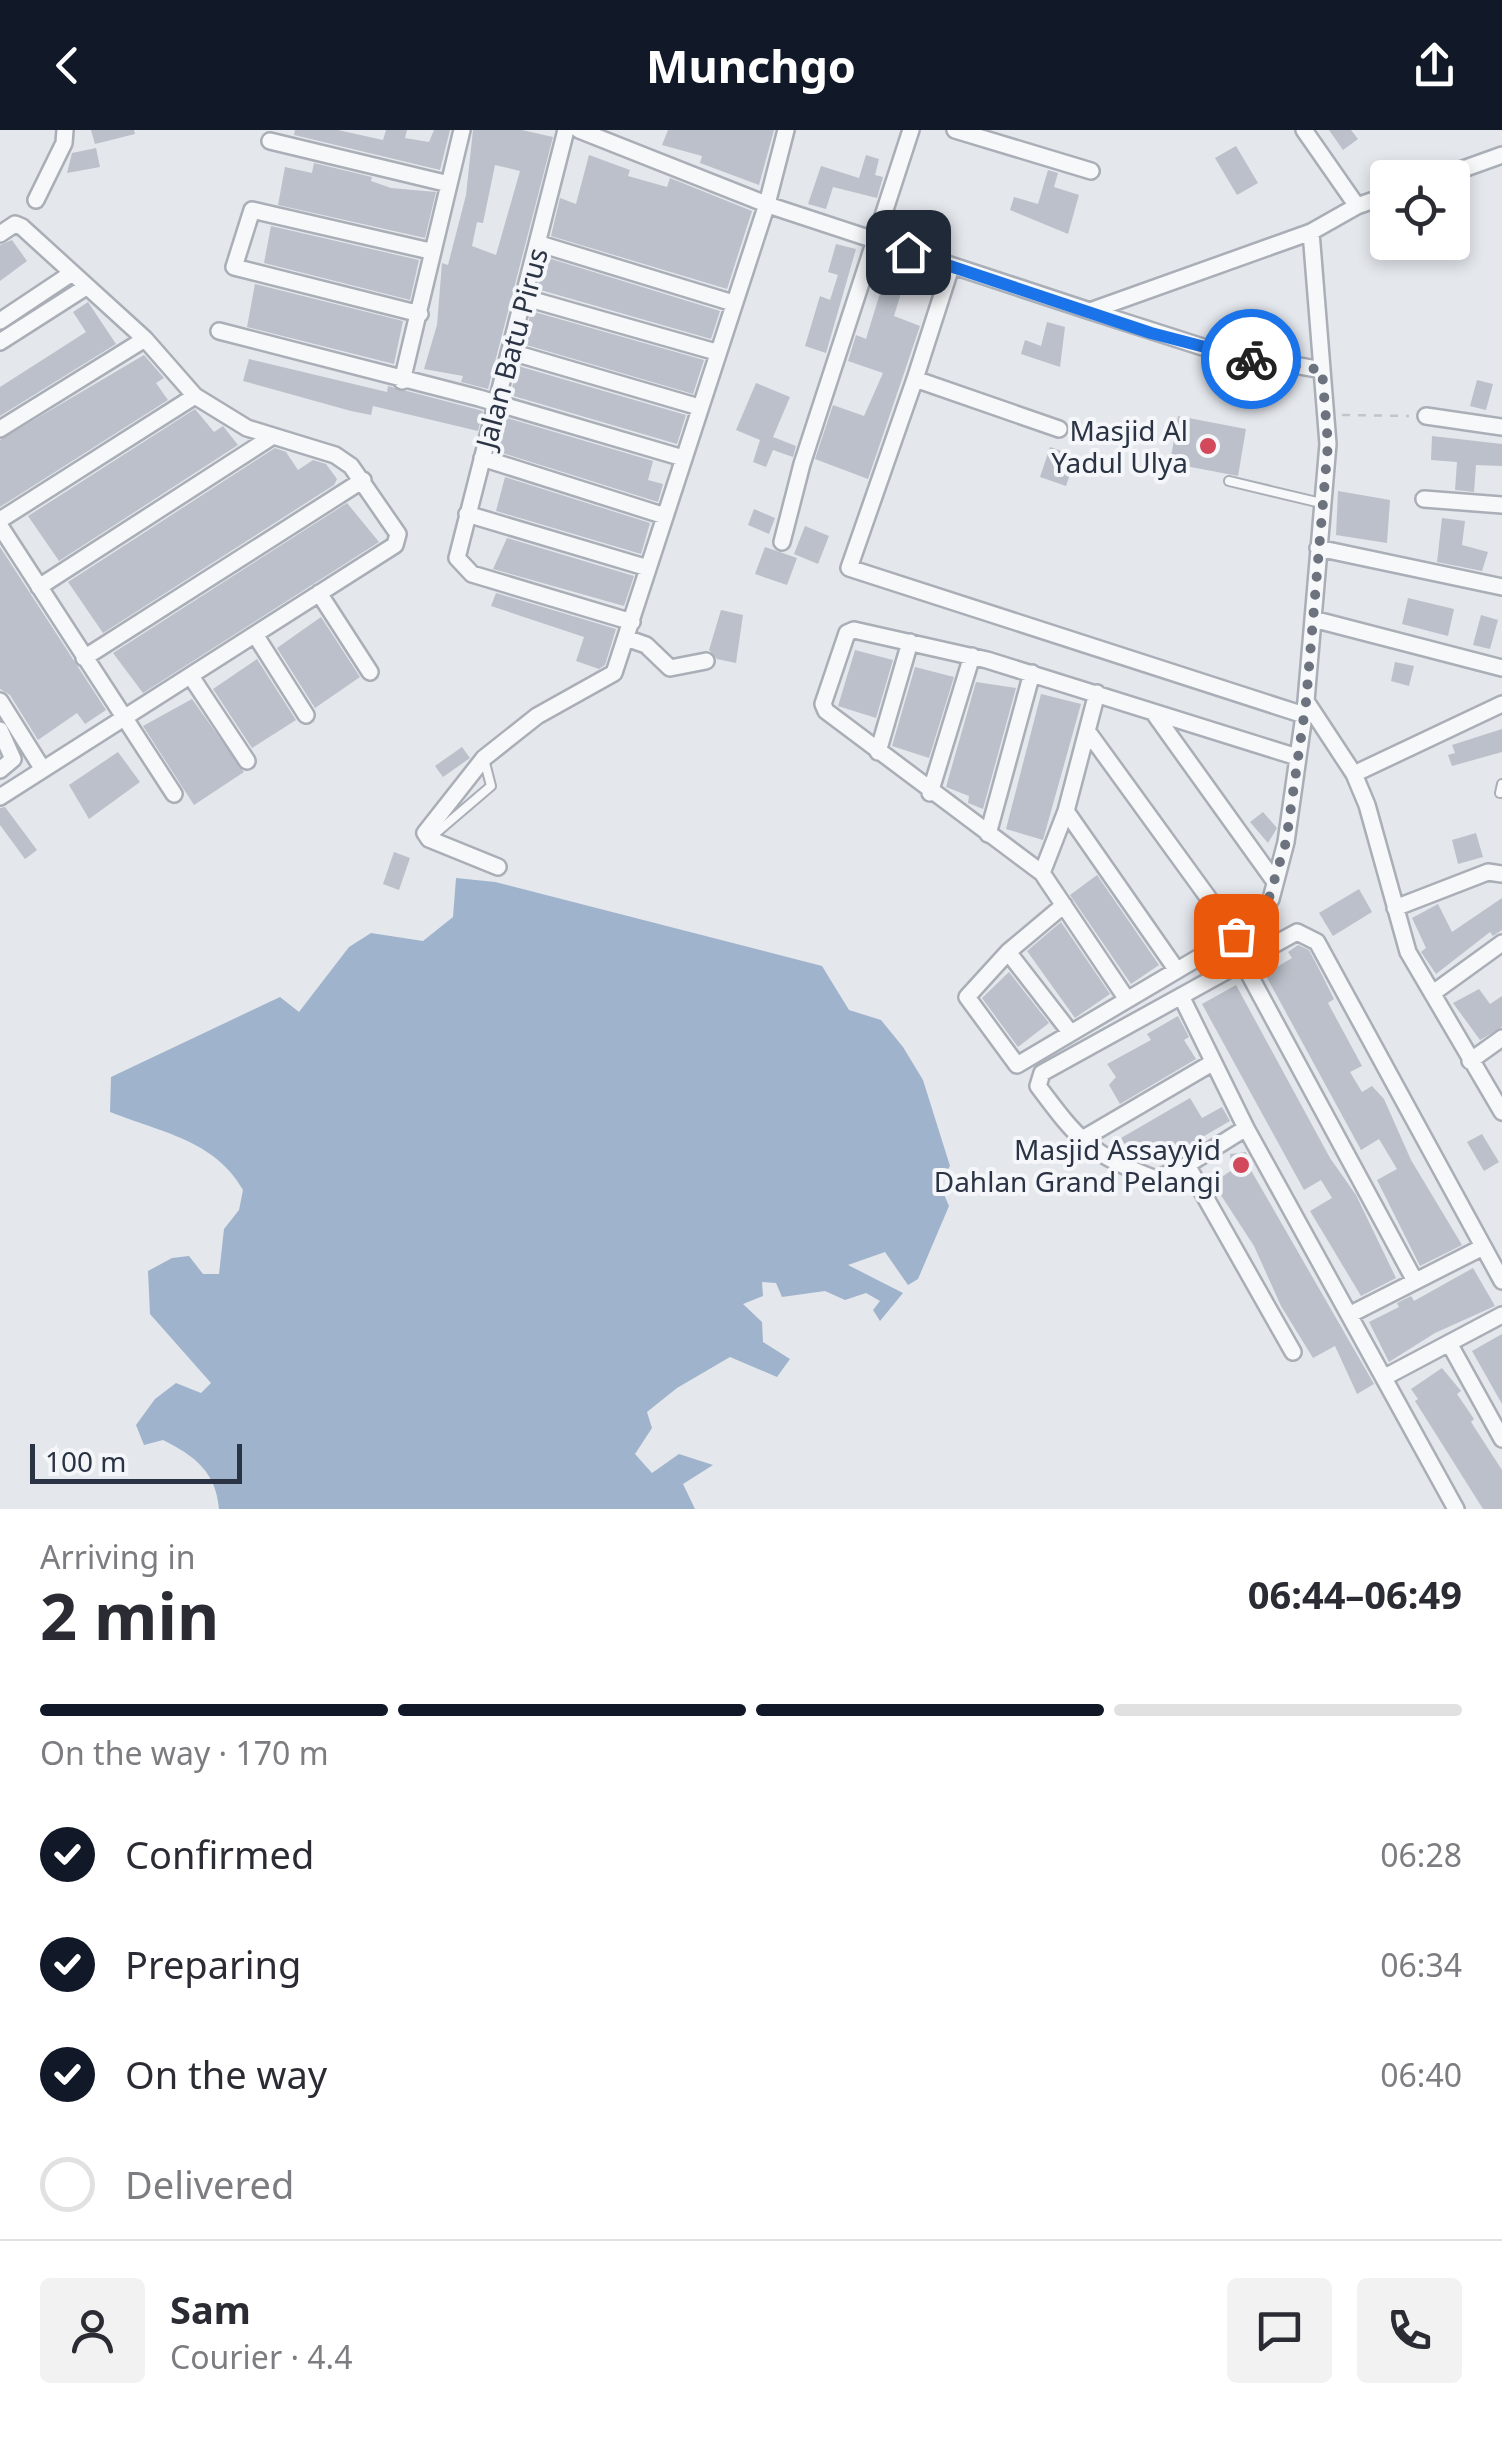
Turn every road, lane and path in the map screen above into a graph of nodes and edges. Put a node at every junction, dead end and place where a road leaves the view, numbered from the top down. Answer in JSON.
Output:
{"nodes":[{"id":1,"x":65,"y":130,"type":"edge"},
{"id":2,"x":462,"y":130,"type":"edge"},
{"id":3,"x":566,"y":130,"type":"edge"},
{"id":4,"x":578,"y":130,"type":"edge"},
{"id":5,"x":786,"y":130,"type":"edge"},
{"id":6,"x":911,"y":130,"type":"edge"},
{"id":7,"x":955,"y":130,"type":"edge"},
{"id":8,"x":1304,"y":130,"type":"edge"},
{"id":9,"x":270,"y":141,"type":"dead end"},
{"id":10,"x":1502,"y":155,"type":"edge"},
{"id":11,"x":1470,"y":166,"type":"edge"},
{"id":12,"x":1092,"y":171,"type":"dead end"},
{"id":13,"x":449,"y":184,"type":"junction"},
{"id":14,"x":36,"y":200,"type":"dead end"},
{"id":15,"x":1370,"y":201,"type":"edge"},
{"id":16,"x":769,"y":205,"type":"junction"},
{"id":17,"x":1356,"y":206,"type":"junction"},
{"id":18,"x":1311,"y":232,"type":"junction"},
{"id":19,"x":0,"y":234,"type":"edge"},
{"id":20,"x":872,"y":240,"type":"junction"},
{"id":21,"x":540,"y":244,"type":"junction"},
{"id":22,"x":430,"y":251,"type":"junction"},
{"id":23,"x":950,"y":267,"type":"junction"},
{"id":24,"x":72,"y":273,"type":"junction"},
{"id":25,"x":86,"y":287,"type":"junction"},
{"id":26,"x":526,"y":298,"type":"junction"},
{"id":27,"x":733,"y":303,"type":"junction"},
{"id":28,"x":1090,"y":311,"type":"junction"},
{"id":29,"x":420,"y":314,"type":"junction"},
{"id":30,"x":0,"y":322,"type":"edge"},
{"id":31,"x":219,"y":331,"type":"dead end"},
{"id":32,"x":145,"y":339,"type":"junction"},
{"id":33,"x":0,"y":342,"type":"edge"},
{"id":34,"x":511,"y":352,"type":"junction"},
{"id":35,"x":716,"y":352,"type":"junction"},
{"id":36,"x":1322,"y":370,"type":"junction"},
{"id":37,"x":915,"y":379,"type":"junction"},
{"id":38,"x":402,"y":381,"type":"junction"},
{"id":39,"x":194,"y":396,"type":"junction"},
{"id":40,"x":495,"y":404,"type":"junction"},
{"id":41,"x":699,"y":407,"type":"junction"},
{"id":42,"x":1328,"y":415,"type":"junction"},
{"id":43,"x":1426,"y":416,"type":"joint"},
{"id":44,"x":1502,"y":427,"type":"edge"},
{"id":45,"x":0,"y":429,"type":"edge"},
{"id":46,"x":1059,"y":429,"type":"dead end"},
{"id":47,"x":270,"y":438,"type":"junction"},
{"id":48,"x":482,"y":458,"type":"junction"},
{"id":49,"x":683,"y":458,"type":"junction"},
{"id":50,"x":363,"y":480,"type":"junction"},
{"id":51,"x":1229,"y":481,"type":"dead end"},
{"id":52,"x":1424,"y":499,"type":"dead end"},
{"id":53,"x":1321,"y":503,"type":"junction"},
{"id":54,"x":1502,"y":505,"type":"edge"},
{"id":55,"x":468,"y":514,"type":"junction"},
{"id":56,"x":664,"y":516,"type":"junction"},
{"id":57,"x":0,"y":523,"type":"edge"},
{"id":58,"x":782,"y":542,"type":"dead end"},
{"id":59,"x":1318,"y":548,"type":"junction"},
{"id":60,"x":648,"y":568,"type":"junction"},
{"id":61,"x":38,"y":586,"type":"junction"},
{"id":62,"x":1502,"y":587,"type":"edge"},
{"id":63,"x":319,"y":594,"type":"junction"},
{"id":64,"x":1313,"y":619,"type":"junction"},
{"id":65,"x":632,"y":622,"type":"junction"},
{"id":66,"x":256,"y":636,"type":"junction"},
{"id":67,"x":633,"y":641,"type":"junction"},
{"id":68,"x":910,"y":642,"type":"junction"},
{"id":69,"x":972,"y":656,"type":"junction"},
{"id":70,"x":84,"y":658,"type":"junction"},
{"id":71,"x":706,"y":660,"type":"dead end"},
{"id":72,"x":1502,"y":668,"type":"edge"},
{"id":73,"x":370,"y":672,"type":"dead end"},
{"id":74,"x":1032,"y":673,"type":"junction"},
{"id":75,"x":192,"y":678,"type":"junction"},
{"id":76,"x":1097,"y":693,"type":"junction"},
{"id":77,"x":0,"y":701,"type":"edge"},
{"id":78,"x":1502,"y":704,"type":"edge"},
{"id":79,"x":1305,"y":708,"type":"junction"},
{"id":80,"x":1152,"y":712,"type":"junction"},
{"id":81,"x":306,"y":715,"type":"dead end"},
{"id":82,"x":125,"y":717,"type":"junction"},
{"id":83,"x":0,"y":730,"type":"edge"},
{"id":84,"x":1088,"y":732,"type":"junction"},
{"id":85,"x":878,"y":752,"type":"junction"},
{"id":86,"x":1297,"y":757,"type":"junction"},
{"id":87,"x":248,"y":761,"type":"dead end"},
{"id":88,"x":42,"y":768,"type":"junction"},
{"id":89,"x":0,"y":770,"type":"edge"},
{"id":90,"x":1354,"y":774,"type":"junction"},
{"id":91,"x":930,"y":793,"type":"junction"},
{"id":92,"x":174,"y":794,"type":"dead end"},
{"id":93,"x":0,"y":797,"type":"edge"},
{"id":94,"x":1066,"y":811,"type":"junction"},
{"id":95,"x":988,"y":834,"type":"junction"},
{"id":96,"x":498,"y":867,"type":"dead end"},
{"id":97,"x":1042,"y":873,"type":"junction"},
{"id":98,"x":1502,"y":874,"type":"edge"},
{"id":99,"x":1276,"y":882,"type":"junction"},
{"id":100,"x":1064,"y":905,"type":"junction"},
{"id":101,"x":1394,"y":908,"type":"junction"},
{"id":102,"x":1236,"y":936,"type":"junction"},
{"id":103,"x":1502,"y":943,"type":"edge"},
{"id":104,"x":1008,"y":952,"type":"junction"},
{"id":105,"x":1242,"y":960,"type":"junction"},
{"id":106,"x":1176,"y":969,"type":"junction"},
{"id":107,"x":1433,"y":993,"type":"junction"},
{"id":108,"x":1181,"y":996,"type":"junction"},
{"id":109,"x":1126,"y":998,"type":"junction"},
{"id":110,"x":1070,"y":1032,"type":"junction"},
{"id":111,"x":1502,"y":1038,"type":"edge"},
{"id":112,"x":1470,"y":1061,"type":"junction"},
{"id":113,"x":1212,"y":1063,"type":"junction"},
{"id":114,"x":1502,"y":1112,"type":"edge"},
{"id":115,"x":1246,"y":1128,"type":"junction"},
{"id":116,"x":1079,"y":1141,"type":"junction"},
{"id":117,"x":1187,"y":1165,"type":"junction"},
{"id":118,"x":1483,"y":1246,"type":"junction"},
{"id":119,"x":1416,"y":1281,"type":"junction"},
{"id":120,"x":1502,"y":1281,"type":"edge"},
{"id":121,"x":1350,"y":1314,"type":"junction"},
{"id":122,"x":1502,"y":1315,"type":"edge"},
{"id":123,"x":1449,"y":1343,"type":"junction"},
{"id":124,"x":1293,"y":1352,"type":"dead end"},
{"id":125,"x":1385,"y":1377,"type":"junction"},
{"id":126,"x":1502,"y":1438,"type":"edge"},
{"id":127,"x":1456,"y":1509,"type":"edge"}],
"edges":[{"from":1,"to":14,"type":"street"},
{"from":2,"to":13,"type":"street"},
{"from":3,"to":21,"type":"street","name":"Jalan Batu Pirus"},
{"from":4,"to":16,"type":"street"},
{"from":5,"to":16,"type":"street"},
{"from":6,"to":20,"type":"street"},
{"from":7,"to":12,"type":"street"},
{"from":8,"to":17,"type":"street"},
{"from":9,"to":13,"type":"street"},
{"from":10,"to":11,"type":"street"},
{"from":13,"to":22,"type":"street"},
{"from":15,"to":17,"type":"street"},
{"from":16,"to":20,"type":"street"},
{"from":16,"to":27,"type":"street"},
{"from":17,"to":18,"type":"street"},
{"from":18,"to":28,"type":"street"},
{"from":18,"to":36,"type":"street"},
{"from":19,"to":24,"type":"street"},
{"from":20,"to":23,"type":"street"},
{"from":20,"to":58,"type":"street"},
{"from":21,"to":26,"type":"street","name":"Jalan Batu Pirus"},
{"from":21,"to":27,"type":"street"},
{"from":22,"to":29,"type":"street"},
{"from":22,"to":29,"type":"street"},
{"from":23,"to":28,"type":"street"},
{"from":23,"to":37,"type":"street"},
{"from":24,"to":25,"type":"street"},
{"from":24,"to":30,"type":"street"},
{"from":25,"to":32,"type":"street"},
{"from":25,"to":33,"type":"street"},
{"from":26,"to":34,"type":"street","name":"Jalan Batu Pirus"},
{"from":26,"to":35,"type":"street"},
{"from":27,"to":35,"type":"street"},
{"from":28,"to":36,"type":"street"},
{"from":29,"to":38,"type":"street"},
{"from":31,"to":38,"type":"street"},
{"from":32,"to":39,"type":"street"},
{"from":32,"to":45,"type":"street"},
{"from":34,"to":40,"type":"street","name":"Jalan Batu Pirus"},
{"from":34,"to":41,"type":"street"},
{"from":35,"to":41,"type":"street"},
{"from":36,"to":42,"type":"street"},
{"from":37,"to":46,"type":"street"},
{"from":37,"to":79,"type":"street"},
{"from":38,"to":40,"type":"street"},
{"from":39,"to":47,"type":"street"},
{"from":39,"to":57,"type":"street"},
{"from":40,"to":48,"type":"street","name":"Jalan Batu Pirus"},
{"from":40,"to":49,"type":"street"},
{"from":41,"to":49,"type":"street"},
{"from":42,"to":43,"type":"path"},
{"from":42,"to":53,"type":"street"},
{"from":43,"to":44,"type":"street"},
{"from":47,"to":50,"type":"street"},
{"from":47,"to":61,"type":"street"},
{"from":48,"to":55,"type":"street","name":"Jalan Batu Pirus"},
{"from":48,"to":56,"type":"street"},
{"from":49,"to":56,"type":"street"},
{"from":50,"to":63,"type":"street"},
{"from":50,"to":70,"type":"street"},
{"from":51,"to":53,"type":"lane"},
{"from":52,"to":54,"type":"street"},
{"from":53,"to":59,"type":"street"},
{"from":55,"to":60,"type":"street"},
{"from":55,"to":65,"type":"street","name":"Jalan Batu Pirus"},
{"from":56,"to":60,"type":"street"},
{"from":57,"to":61,"type":"street"},
{"from":59,"to":62,"type":"street"},
{"from":59,"to":64,"type":"street"},
{"from":60,"to":65,"type":"street"},
{"from":61,"to":70,"type":"street"},
{"from":63,"to":66,"type":"street"},
{"from":63,"to":73,"type":"street"},
{"from":64,"to":72,"type":"street"},
{"from":64,"to":79,"type":"street"},
{"from":65,"to":67,"type":"street"},
{"from":66,"to":75,"type":"street"},
{"from":66,"to":81,"type":"street"},
{"from":67,"to":71,"type":"street"},
{"from":67,"to":96,"type":"street"},
{"from":68,"to":69,"type":"street"},
{"from":68,"to":85,"type":"street"},
{"from":68,"to":85,"type":"street"},
{"from":69,"to":74,"type":"street"},
{"from":69,"to":91,"type":"street"},
{"from":70,"to":82,"type":"street"},
{"from":74,"to":76,"type":"street"},
{"from":74,"to":95,"type":"street"},
{"from":75,"to":82,"type":"street"},
{"from":75,"to":87,"type":"street"},
{"from":76,"to":80,"type":"street"},
{"from":76,"to":84,"type":"street"},
{"from":77,"to":88,"type":"street"},
{"from":78,"to":90,"type":"street"},
{"from":79,"to":86,"type":"street"},
{"from":79,"to":90,"type":"street"},
{"from":80,"to":86,"type":"street"},
{"from":80,"to":99,"type":"street"},
{"from":82,"to":88,"type":"street"},
{"from":82,"to":92,"type":"street"},
{"from":83,"to":89,"type":"street"},
{"from":84,"to":94,"type":"street"},
{"from":84,"to":102,"type":"street"},
{"from":85,"to":91,"type":"street"},
{"from":86,"to":99,"type":"street"},
{"from":88,"to":93,"type":"street"},
{"from":90,"to":101,"type":"street"},
{"from":91,"to":95,"type":"street"},
{"from":94,"to":97,"type":"street"},
{"from":94,"to":106,"type":"street"},
{"from":95,"to":97,"type":"street"},
{"from":97,"to":100,"type":"street"},
{"from":98,"to":101,"type":"street"},
{"from":99,"to":102,"type":"street"},
{"from":100,"to":104,"type":"street"},
{"from":100,"to":109,"type":"street"},
{"from":101,"to":107,"type":"street"},
{"from":102,"to":106,"type":"street"},
{"from":103,"to":107,"type":"street"},
{"from":104,"to":110,"type":"street"},
{"from":104,"to":110,"type":"street"},
{"from":105,"to":108,"type":"street"},
{"from":105,"to":118,"type":"street"},
{"from":105,"to":119,"type":"street"},
{"from":106,"to":109,"type":"street"},
{"from":107,"to":112,"type":"street"},
{"from":108,"to":113,"type":"street"},
{"from":108,"to":116,"type":"street"},
{"from":109,"to":110,"type":"street"},
{"from":111,"to":112,"type":"street"},
{"from":112,"to":114,"type":"street"},
{"from":113,"to":115,"type":"street"},
{"from":113,"to":116,"type":"street"},
{"from":115,"to":117,"type":"street"},
{"from":115,"to":121,"type":"street"},
{"from":116,"to":117,"type":"street"},
{"from":117,"to":124,"type":"street"},
{"from":118,"to":119,"type":"street"},
{"from":118,"to":120,"type":"street"},
{"from":119,"to":121,"type":"street"},
{"from":121,"to":125,"type":"street"},
{"from":122,"to":123,"type":"street"},
{"from":123,"to":125,"type":"street"},
{"from":123,"to":126,"type":"street"},
{"from":125,"to":127,"type":"street"}]}
